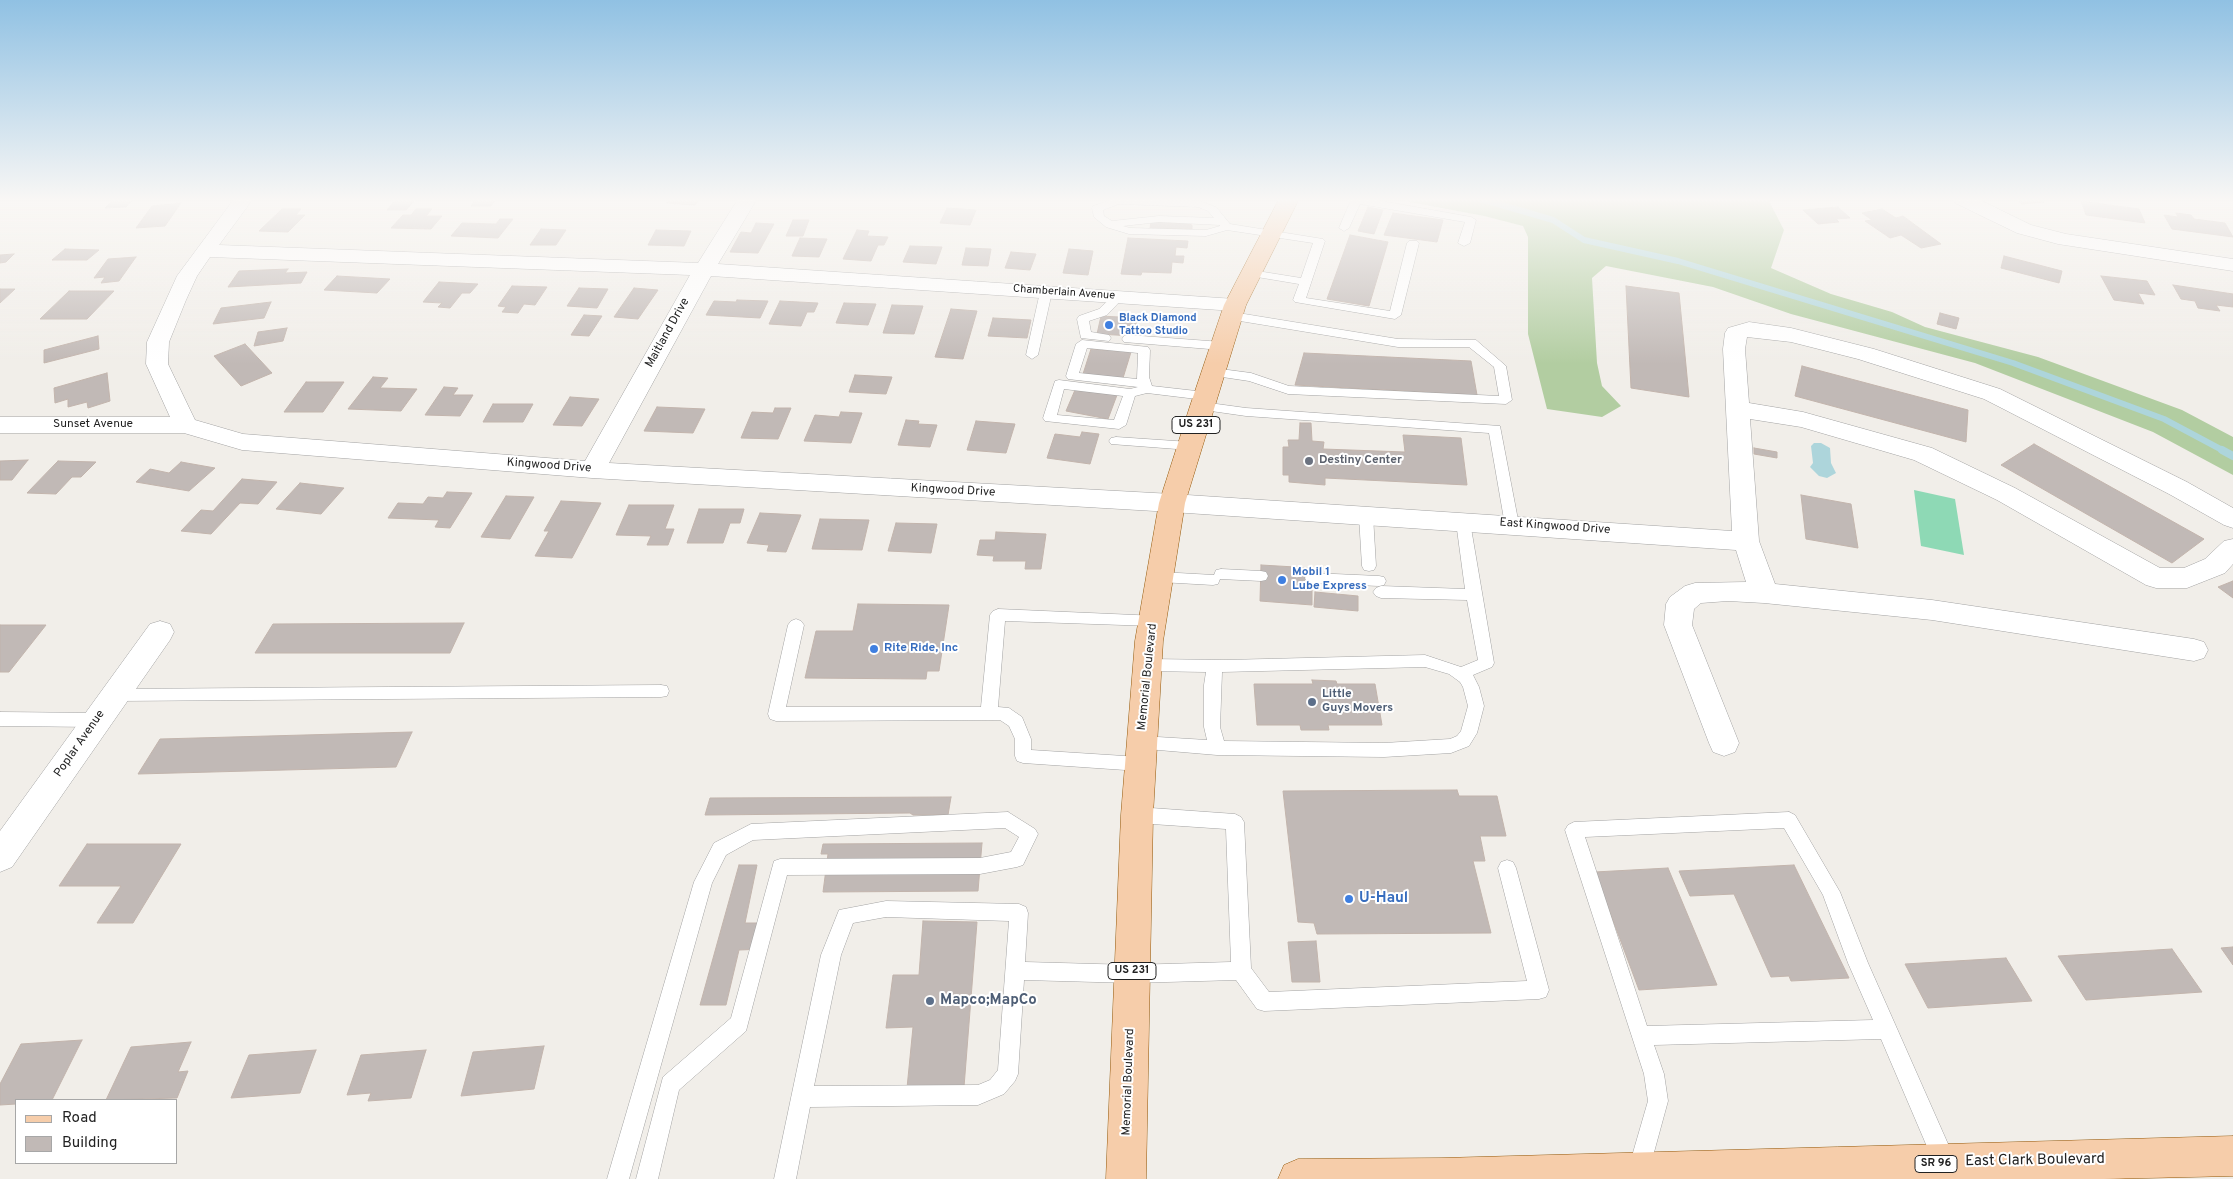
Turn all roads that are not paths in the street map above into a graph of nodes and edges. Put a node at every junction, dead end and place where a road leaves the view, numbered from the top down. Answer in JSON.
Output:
{"nodes":[{"id":1,"x":202,"y":254,"type":"edge"},
{"id":2,"x":288,"y":254,"type":"edge"},
{"id":3,"x":713,"y":254,"type":"edge"},
{"id":4,"x":1261,"y":254,"type":"edge"},
{"id":5,"x":1315,"y":254,"type":"edge"},
{"id":6,"x":1410,"y":254,"type":"edge"},
{"id":7,"x":2159,"y":254,"type":"edge"},
{"id":8,"x":2233,"y":265,"type":"edge"},
{"id":9,"x":704,"y":269,"type":"junction"},
{"id":10,"x":1251,"y":273,"type":"junction"},
{"id":11,"x":1306,"y":282,"type":"junction"},
{"id":12,"x":1046,"y":292,"type":"junction"},
{"id":13,"x":1118,"y":297,"type":"junction"},
{"id":14,"x":1233,"y":311,"type":"junction"},
{"id":15,"x":1222,"y":346,"type":"junction"},
{"id":16,"x":1032,"y":355,"type":"dead end"},
{"id":17,"x":1213,"y":372,"type":"junction"},
{"id":18,"x":1146,"y":386,"type":"junction"},
{"id":19,"x":1130,"y":393,"type":"junction"},
{"id":20,"x":1203,"y":401,"type":"junction"},
{"id":21,"x":1738,"y":409,"type":"junction"},
{"id":22,"x":0,"y":425,"type":"edge"},
{"id":23,"x":185,"y":425,"type":"junction"},
{"id":24,"x":1116,"y":441,"type":"dead end"},
{"id":25,"x":1190,"y":446,"type":"junction"},
{"id":26,"x":592,"y":470,"type":"junction"},
{"id":27,"x":1172,"y":503,"type":"junction"},
{"id":28,"x":1366,"y":516,"type":"junction"},
{"id":29,"x":2233,"y":519,"type":"edge"},
{"id":30,"x":1463,"y":522,"type":"junction"},
{"id":31,"x":1512,"y":525,"type":"junction"},
{"id":32,"x":1746,"y":541,"type":"junction"},
{"id":33,"x":2233,"y":548,"type":"edge"},
{"id":34,"x":1369,"y":566,"type":"dead end"},
{"id":35,"x":1261,"y":576,"type":"dead end"},
{"id":36,"x":1160,"y":577,"type":"junction"},
{"id":37,"x":1312,"y":578,"type":"dead end"},
{"id":38,"x":1764,"y":593,"type":"junction"},
{"id":39,"x":1473,"y":595,"type":"junction"},
{"id":40,"x":1153,"y":620,"type":"junction"},
{"id":41,"x":796,"y":624,"type":"dead end"},
{"id":42,"x":160,"y":632,"type":"dead end"},
{"id":43,"x":2194,"y":650,"type":"dead end"},
{"id":44,"x":1147,"y":665,"type":"junction"},
{"id":45,"x":1215,"y":666,"type":"junction"},
{"id":46,"x":1459,"y":674,"type":"junction"},
{"id":47,"x":661,"y":691,"type":"dead end"},
{"id":48,"x":115,"y":695,"type":"junction"},
{"id":49,"x":989,"y":714,"type":"junction"},
{"id":50,"x":0,"y":719,"type":"edge"},
{"id":51,"x":98,"y":720,"type":"junction"},
{"id":52,"x":1724,"y":743,"type":"dead end"},
{"id":53,"x":1217,"y":748,"type":"junction"},
{"id":54,"x":1140,"y":753,"type":"junction"},
{"id":55,"x":1137,"y":815,"type":"junction"},
{"id":56,"x":0,"y":856,"type":"edge"},
{"id":57,"x":1507,"y":868,"type":"dead end"},
{"id":58,"x":1015,"y":971,"type":"junction"},
{"id":59,"x":1241,"y":972,"type":"junction"},
{"id":60,"x":1132,"y":974,"type":"junction"},
{"id":61,"x":1887,"y":1029,"type":"junction"},
{"id":62,"x":1640,"y":1036,"type":"junction"},
{"id":63,"x":802,"y":1097,"type":"junction"},
{"id":64,"x":2233,"y":1156,"type":"edge"},
{"id":65,"x":1946,"y":1163,"type":"junction"},
{"id":66,"x":1639,"y":1171,"type":"junction"},
{"id":67,"x":618,"y":1179,"type":"edge"},
{"id":68,"x":647,"y":1179,"type":"edge"},
{"id":69,"x":785,"y":1179,"type":"edge"},
{"id":70,"x":1126,"y":1179,"type":"edge"},
{"id":71,"x":1318,"y":1179,"type":"edge"},
{"id":72,"x":1442,"y":1179,"type":"edge"}],
"edges":[{"from":1,"to":23,"type":"street"},
{"from":2,"to":9,"type":"street","name":"Chamberlain Avenue"},
{"from":3,"to":9,"type":"street","name":"Maitland Drive"},
{"from":4,"to":10,"type":"main road","name":"Memorial Boulevard","number":"US 231"},
{"from":5,"to":11,"type":"lane"},
{"from":6,"to":11,"type":"lane"},
{"from":7,"to":8,"type":"street"},
{"from":9,"to":12,"type":"street","name":"Chamberlain Avenue"},
{"from":9,"to":26,"type":"street","name":"Maitland Drive"},
{"from":10,"to":11,"type":"lane"},
{"from":10,"to":14,"type":"main road","name":"Memorial Boulevard","number":"US 231"},
{"from":12,"to":13,"type":"street","name":"Chamberlain Avenue"},
{"from":12,"to":16,"type":"lane"},
{"from":13,"to":14,"type":"street","name":"Chamberlain Avenue"},
{"from":13,"to":15,"type":"lane"},
{"from":14,"to":15,"type":"main road","name":"Memorial Boulevard","number":"US 231"},
{"from":14,"to":17,"type":"lane"},
{"from":15,"to":17,"type":"main road","name":"Memorial Boulevard","number":"US 231"},
{"from":17,"to":20,"type":"main road","name":"Memorial Boulevard","number":"US 231"},
{"from":18,"to":18,"type":"lane"},
{"from":18,"to":19,"type":"lane"},
{"from":18,"to":20,"type":"lane"},
{"from":19,"to":19,"type":"lane"},
{"from":20,"to":25,"type":"main road","name":"Memorial Boulevard","number":"US 231"},
{"from":20,"to":31,"type":"lane"},
{"from":21,"to":29,"type":"street"},
{"from":21,"to":32,"type":"street"},
{"from":21,"to":33,"type":"street"},
{"from":22,"to":23,"type":"street","name":"Sunset Avenue"},
{"from":23,"to":26,"type":"street","name":"Kingwood Drive"},
{"from":24,"to":25,"type":"lane"},
{"from":25,"to":27,"type":"main road","name":"Memorial Boulevard","number":"US 231"},
{"from":26,"to":27,"type":"street","name":"Kingwood Drive"},
{"from":27,"to":28,"type":"street","name":"East Kingwood Drive"},
{"from":27,"to":36,"type":"main road","name":"Memorial Boulevard","number":"US 231"},
{"from":28,"to":30,"type":"street","name":"East Kingwood Drive"},
{"from":28,"to":34,"type":"lane"},
{"from":30,"to":31,"type":"street","name":"East Kingwood Drive"},
{"from":30,"to":39,"type":"lane"},
{"from":31,"to":32,"type":"street","name":"East Kingwood Drive"},
{"from":32,"to":38,"type":"street"},
{"from":35,"to":36,"type":"lane"},
{"from":36,"to":40,"type":"main road","name":"Memorial Boulevard","number":"US 231"},
{"from":37,"to":39,"type":"lane"},
{"from":38,"to":43,"type":"street"},
{"from":38,"to":52,"type":"street"},
{"from":39,"to":46,"type":"lane"},
{"from":40,"to":44,"type":"main road","name":"Memorial Boulevard","number":"US 231"},
{"from":40,"to":49,"type":"lane"},
{"from":41,"to":49,"type":"lane"},
{"from":42,"to":48,"type":"street","name":"Poplar Avenue"},
{"from":44,"to":45,"type":"lane"},
{"from":44,"to":54,"type":"main road","name":"Memorial Boulevard","number":"US 231"},
{"from":45,"to":46,"type":"lane"},
{"from":45,"to":53,"type":"lane"},
{"from":46,"to":53,"type":"lane"},
{"from":47,"to":48,"type":"lane"},
{"from":48,"to":51,"type":"street","name":"Poplar Avenue"},
{"from":49,"to":54,"type":"lane"},
{"from":50,"to":51,"type":"lane"},
{"from":51,"to":56,"type":"street","name":"Poplar Avenue"},
{"from":53,"to":54,"type":"lane"},
{"from":54,"to":55,"type":"main road","name":"Memorial Boulevard","number":"US 231"},
{"from":55,"to":59,"type":"lane"},
{"from":55,"to":60,"type":"main road","name":"Memorial Boulevard","number":"US 231"},
{"from":57,"to":59,"type":"lane"},
{"from":58,"to":60,"type":"lane"},
{"from":58,"to":63,"type":"lane"},
{"from":58,"to":63,"type":"lane"},
{"from":59,"to":60,"type":"lane"},
{"from":60,"to":70,"type":"main road","name":"Memorial Boulevard","number":"US 231"},
{"from":61,"to":62,"type":"lane"},
{"from":61,"to":62,"type":"lane"},
{"from":61,"to":65,"type":"lane"},
{"from":62,"to":66,"type":"lane"},
{"from":63,"to":69,"type":"lane"},
{"from":64,"to":65,"type":"main road","name":"East Clark Boulevard","number":"SR 96"},
{"from":65,"to":66,"type":"main road","name":"East Clark Boulevard","number":"SR 96"},
{"from":66,"to":72,"type":"main road","name":"East Clark Boulevard","number":"SR 96"},
{"from":67,"to":68,"type":"lane"},
{"from":71,"to":72,"type":"main road","name":"East Clark Boulevard","number":"SR 96"}]}
